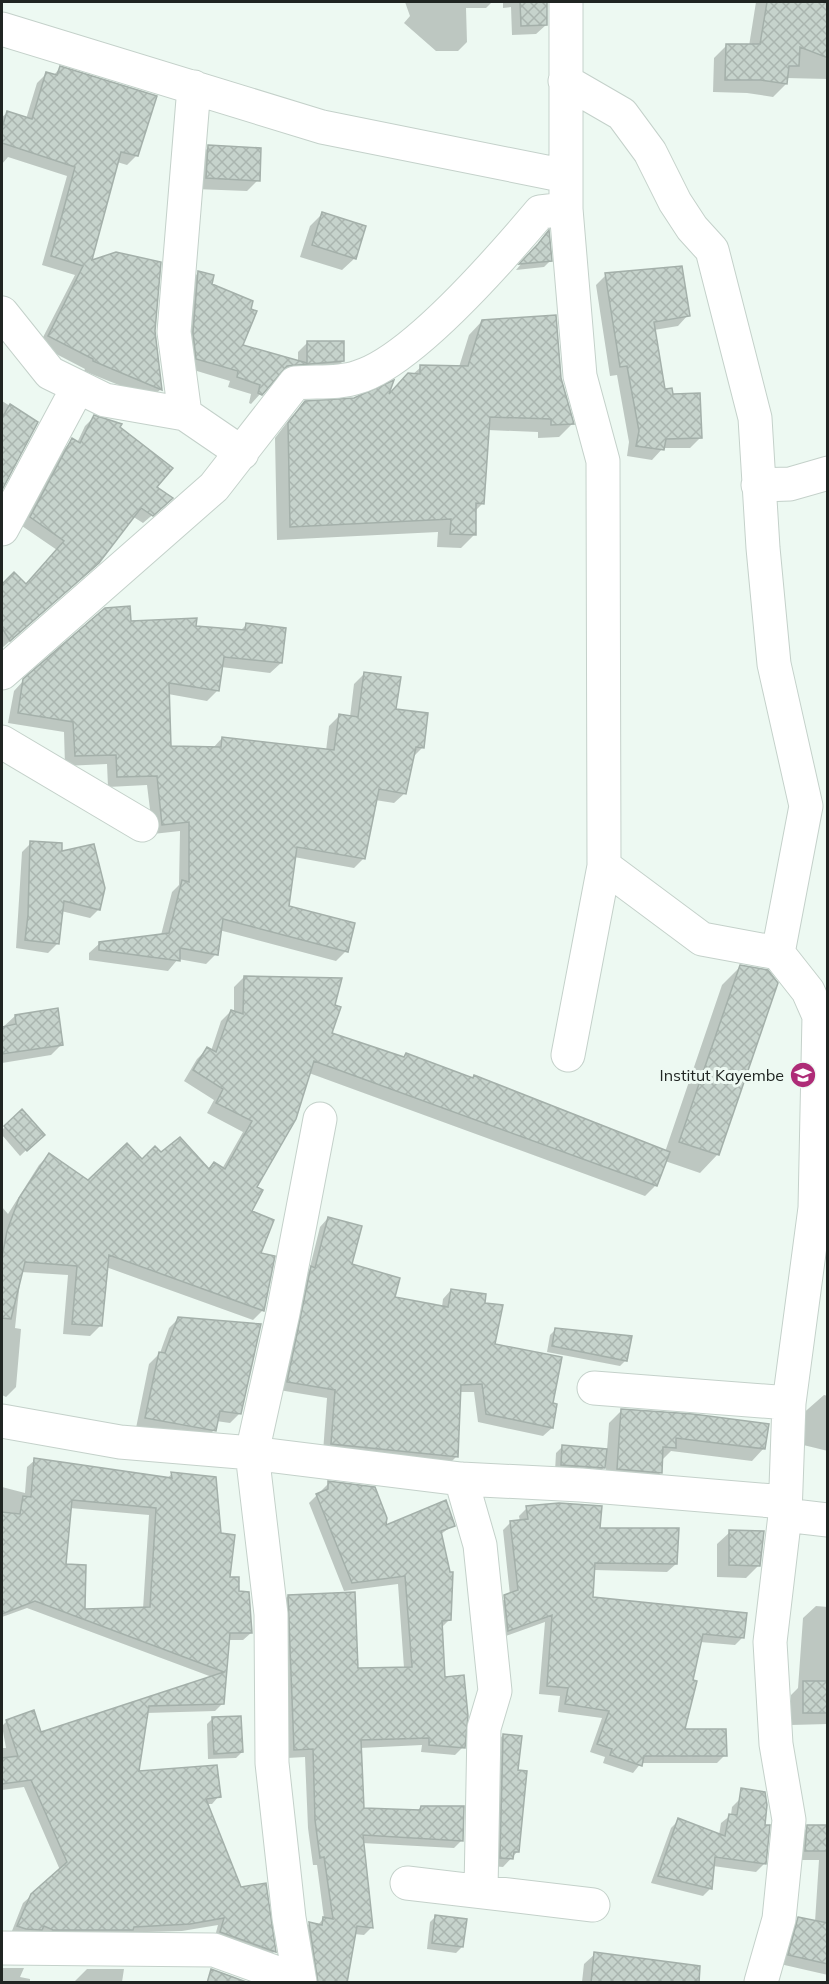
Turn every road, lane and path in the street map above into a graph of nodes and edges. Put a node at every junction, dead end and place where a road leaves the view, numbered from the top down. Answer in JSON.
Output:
{"nodes":[{"id":1,"x":566,"y":2,"type":"edge"},
{"id":2,"x":2,"y":29,"type":"edge"},
{"id":3,"x":565,"y":81,"type":"junction"},
{"id":4,"x":194,"y":87,"type":"junction"},
{"id":5,"x":566,"y":176,"type":"junction"},
{"id":6,"x":566,"y":209,"type":"junction"},
{"id":7,"x":2,"y":313,"type":"edge"},
{"id":8,"x":78,"y":387,"type":"junction"},
{"id":9,"x":185,"y":414,"type":"junction"},
{"id":10,"x":242,"y":453,"type":"junction"},
{"id":11,"x":828,"y":473,"type":"edge"},
{"id":12,"x":758,"y":485,"type":"junction"},
{"id":13,"x":2,"y":529,"type":"edge"},
{"id":14,"x":2,"y":673,"type":"edge"},
{"id":15,"x":2,"y":742,"type":"edge"},
{"id":16,"x":817,"y":806,"type":"edge"},
{"id":17,"x":142,"y":825,"type":"dead end"},
{"id":18,"x":604,"y":866,"type":"junction"},
{"id":19,"x":778,"y":953,"type":"junction"},
{"id":20,"x":823,"y":1018,"type":"edge"},
{"id":21,"x":568,"y":1055,"type":"dead end"},
{"id":22,"x":320,"y":1119,"type":"dead end"},
{"id":23,"x":821,"y":1211,"type":"edge"},
{"id":24,"x":594,"y":1388,"type":"dead end"},
{"id":25,"x":789,"y":1403,"type":"junction"},
{"id":26,"x":2,"y":1421,"type":"edge"},
{"id":27,"x":252,"y":1454,"type":"junction"},
{"id":28,"x":461,"y":1479,"type":"junction"},
{"id":29,"x":785,"y":1509,"type":"junction"},
{"id":30,"x":828,"y":1520,"type":"edge"},
{"id":31,"x":407,"y":1883,"type":"dead end"},
{"id":32,"x":480,"y":1890,"type":"junction"},
{"id":33,"x":593,"y":1905,"type":"dead end"},
{"id":34,"x":2,"y":1948,"type":"edge"},
{"id":35,"x":293,"y":1983,"type":"edge"},
{"id":36,"x":300,"y":1983,"type":"edge"},
{"id":37,"x":761,"y":1983,"type":"edge"}],
"edges":[{"from":1,"to":3,"type":"street"},
{"from":2,"to":4,"type":"street"},
{"from":3,"to":5,"type":"street"},
{"from":3,"to":12,"type":"street"},
{"from":4,"to":5,"type":"street"},
{"from":4,"to":9,"type":"street"},
{"from":5,"to":6,"type":"street"},
{"from":6,"to":10,"type":"street"},
{"from":6,"to":18,"type":"street"},
{"from":7,"to":8,"type":"street"},
{"from":8,"to":9,"type":"street"},
{"from":8,"to":13,"type":"street"},
{"from":9,"to":10,"type":"street"},
{"from":10,"to":14,"type":"street"},
{"from":11,"to":12,"type":"street"},
{"from":12,"to":16,"type":"street"},
{"from":15,"to":17,"type":"street"},
{"from":16,"to":19,"type":"street"},
{"from":18,"to":19,"type":"street"},
{"from":18,"to":21,"type":"street"},
{"from":19,"to":20,"type":"street"},
{"from":20,"to":23,"type":"street"},
{"from":22,"to":27,"type":"street"},
{"from":23,"to":25,"type":"street"},
{"from":24,"to":25,"type":"street"},
{"from":25,"to":29,"type":"street"},
{"from":26,"to":27,"type":"street"},
{"from":27,"to":28,"type":"street"},
{"from":27,"to":36,"type":"street"},
{"from":28,"to":29,"type":"street"},
{"from":28,"to":32,"type":"street"},
{"from":29,"to":30,"type":"street"},
{"from":29,"to":37,"type":"street"},
{"from":31,"to":32,"type":"street"},
{"from":32,"to":33,"type":"street"},
{"from":34,"to":35,"type":"street"}]}
